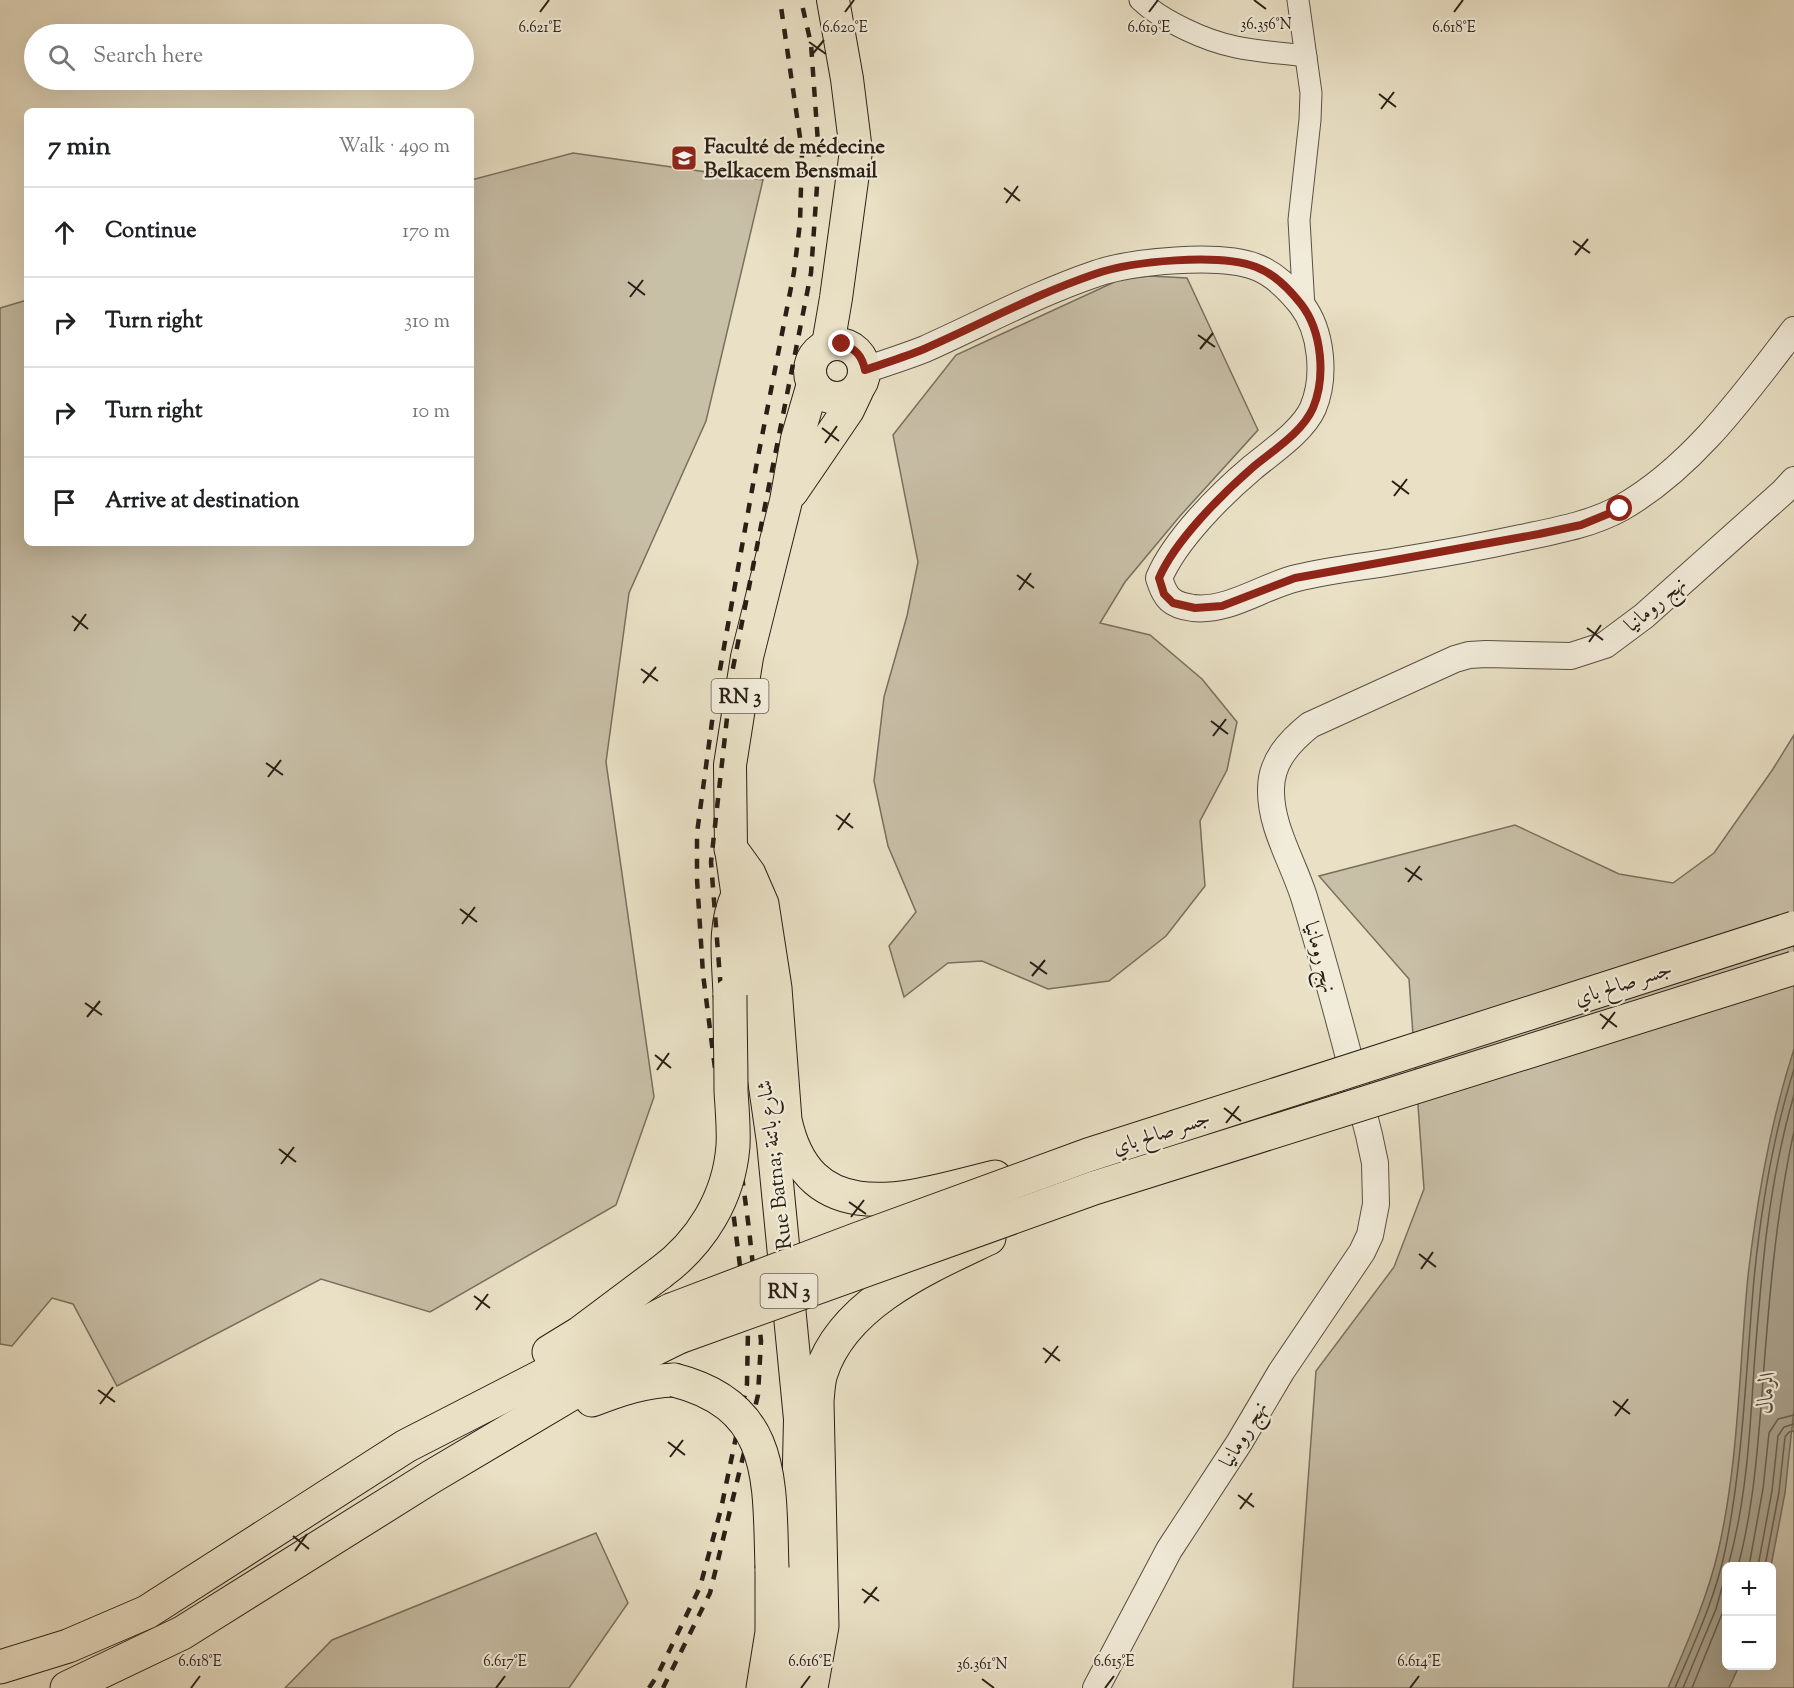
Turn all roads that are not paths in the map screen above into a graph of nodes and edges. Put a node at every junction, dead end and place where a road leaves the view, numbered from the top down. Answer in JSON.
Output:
{"nodes":[{"id":1,"x":833,"y":0,"type":"edge"},
{"id":2,"x":1140,"y":0,"type":"edge"},
{"id":3,"x":1298,"y":0,"type":"edge"},
{"id":4,"x":1306,"y":56,"type":"junction"},
{"id":5,"x":1304,"y":308,"type":"junction"},
{"id":6,"x":1794,"y":330,"type":"edge"},
{"id":7,"x":828,"y":345,"type":"junction"},
{"id":8,"x":861,"y":380,"type":"junction"},
{"id":9,"x":813,"y":384,"type":"junction"},
{"id":10,"x":1794,"y":480,"type":"edge"},
{"id":11,"x":786,"y":501,"type":"junction"},
{"id":12,"x":731,"y":849,"type":"junction"},
{"id":13,"x":738,"y":896,"type":"junction"},
{"id":14,"x":1794,"y":928,"type":"edge"},
{"id":15,"x":1794,"y":968,"type":"edge"},
{"id":16,"x":1088,"y":1155,"type":"junction"},
{"id":17,"x":1094,"y":1188,"type":"junction"},
{"id":18,"x":675,"y":1324,"type":"junction"},
{"id":19,"x":406,"y":1446,"type":"junction"},
{"id":20,"x":431,"y":1477,"type":"junction"},
{"id":21,"x":0,"y":1667,"type":"edge"},
{"id":22,"x":805,"y":1683,"type":"edge"},
{"id":23,"x":67,"y":1688,"type":"edge"},
{"id":24,"x":763,"y":1688,"type":"edge"},
{"id":25,"x":1096,"y":1688,"type":"edge"}],
"edges":[{"from":1,"to":7,"type":"main road"},
{"from":2,"to":4,"type":"street"},
{"from":3,"to":4,"type":"street"},
{"from":4,"to":5,"type":"street"},
{"from":5,"to":6,"type":"street"},
{"from":5,"to":8,"type":"street"},
{"from":7,"to":8,"type":"main road"},
{"from":7,"to":9,"type":"main road"},
{"from":8,"to":9,"type":"main road"},
{"from":8,"to":11,"type":"main road","number":"RN 3"},
{"from":9,"to":11,"type":"main road","number":"RN 3"},
{"from":10,"to":25,"type":"street","name":"نهج رومانيا"},
{"from":11,"to":12,"type":"main road","number":"RN 3"},
{"from":12,"to":13,"type":"main road","number":"RN 3"},
{"from":12,"to":16,"type":"highway","bridge":true},
{"from":13,"to":19,"type":"highway","bridge":true},
{"from":13,"to":22,"type":"main road","name":"Rue Batna; شارع باتنة","number":"RN 3"},
{"from":14,"to":16,"type":"highway","name":"جسر صالح باي","bridge":true},
{"from":15,"to":17,"type":"highway","bridge":true},
{"from":16,"to":18,"type":"highway","name":"جسر صالح باي","bridge":true},
{"from":17,"to":18,"type":"highway","bridge":true},
{"from":17,"to":22,"type":"highway","bridge":true},
{"from":18,"to":19,"type":"highway"},
{"from":18,"to":20,"type":"highway"},
{"from":19,"to":21,"type":"highway"},
{"from":20,"to":23,"type":"highway"},
{"from":20,"to":24,"type":"highway","bridge":true}]}
